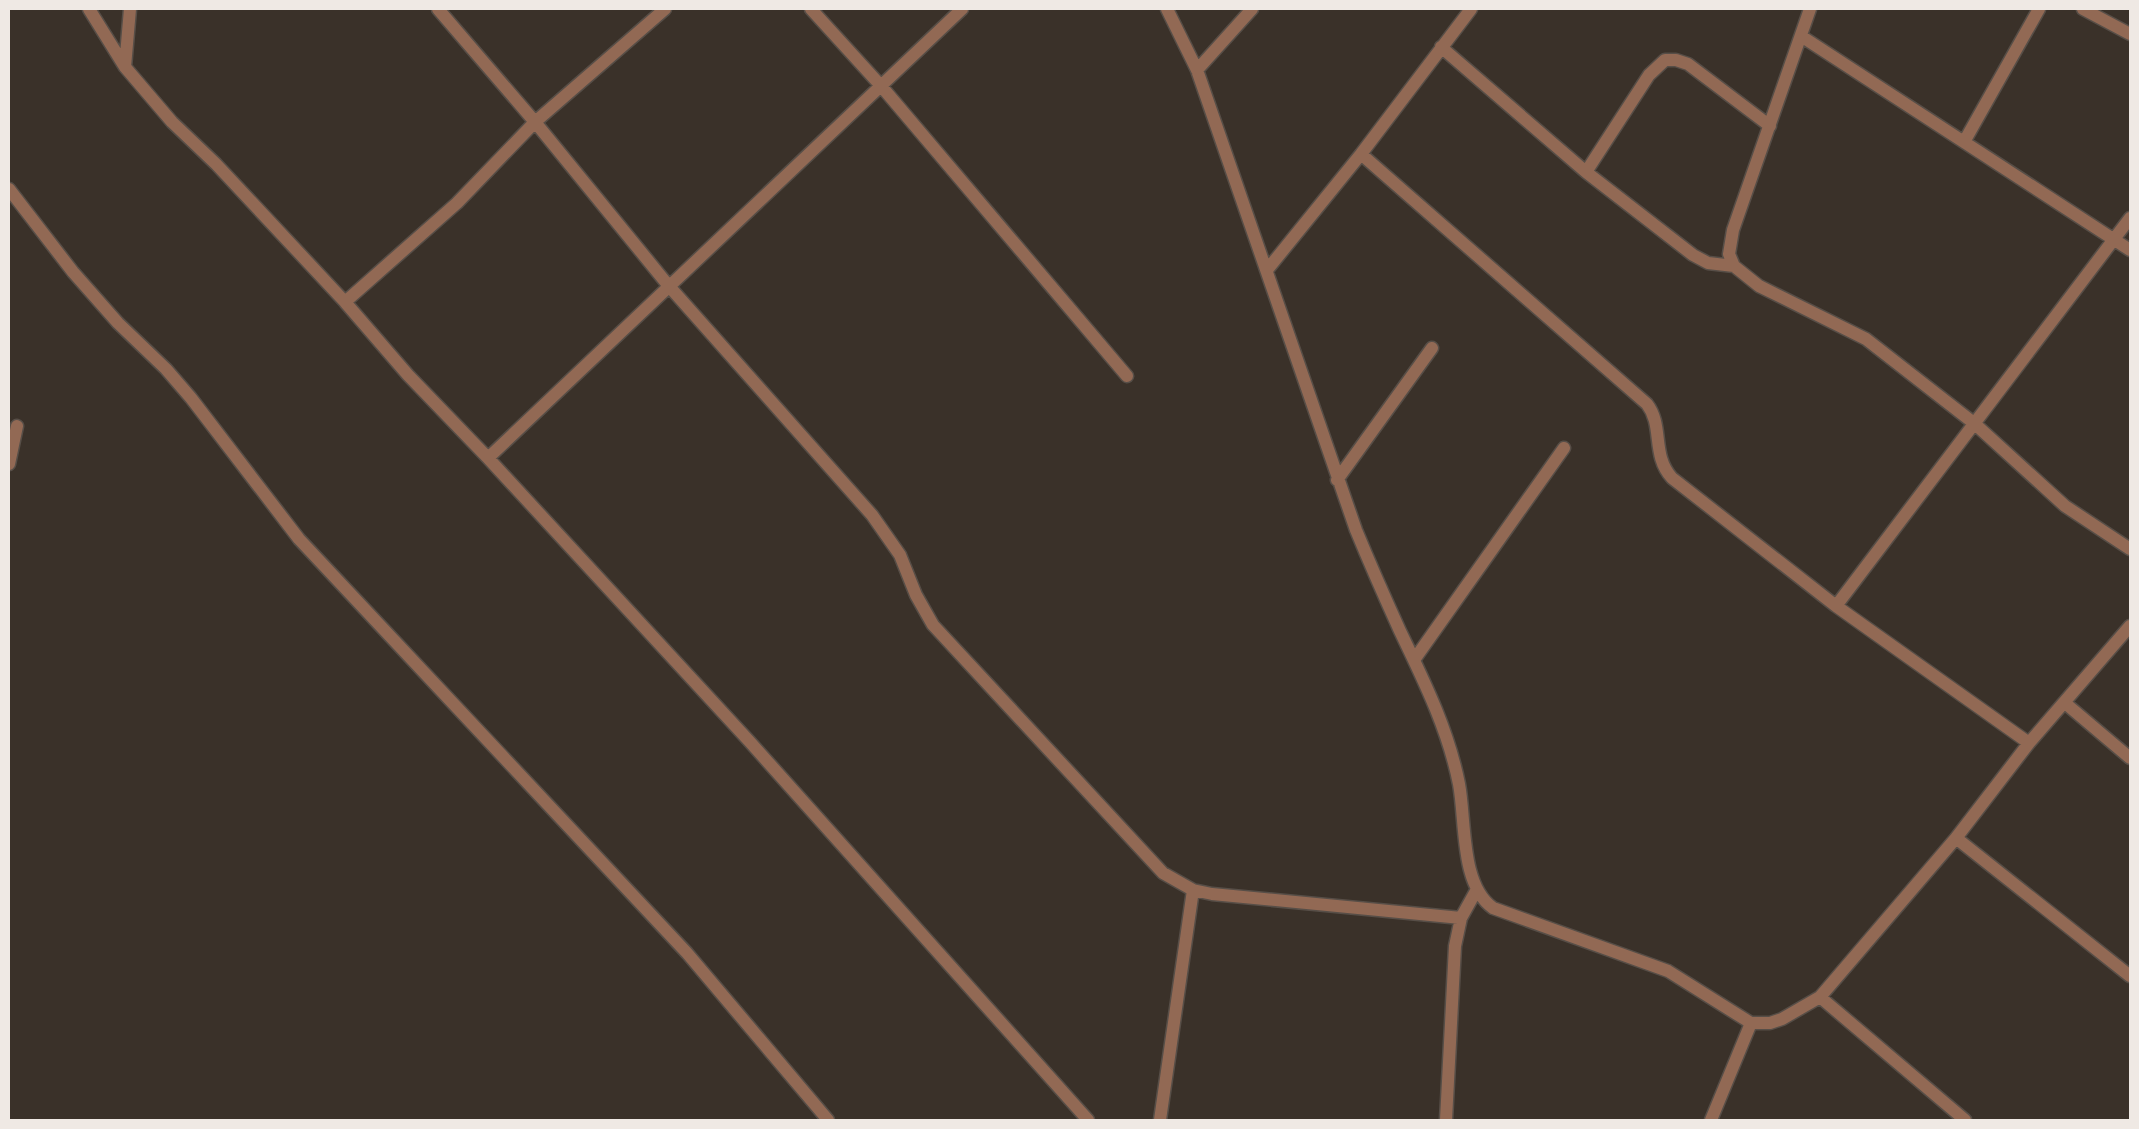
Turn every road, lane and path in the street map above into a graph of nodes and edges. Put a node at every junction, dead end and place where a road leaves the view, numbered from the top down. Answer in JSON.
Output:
{"nodes":[{"id":1,"x":89,"y":9,"type":"edge"},
{"id":2,"x":130,"y":9,"type":"edge"},
{"id":3,"x":438,"y":9,"type":"edge"},
{"id":4,"x":665,"y":9,"type":"edge"},
{"id":5,"x":811,"y":9,"type":"edge"},
{"id":6,"x":962,"y":9,"type":"edge"},
{"id":7,"x":1167,"y":9,"type":"edge"},
{"id":8,"x":1252,"y":9,"type":"edge"},
{"id":9,"x":1471,"y":9,"type":"edge"},
{"id":10,"x":1810,"y":9,"type":"edge"},
{"id":11,"x":2039,"y":9,"type":"edge"},
{"id":12,"x":2084,"y":9,"type":"edge"},
{"id":13,"x":2130,"y":34,"type":"edge"},
{"id":14,"x":1801,"y":36,"type":"junction"},
{"id":15,"x":1441,"y":47,"type":"junction"},
{"id":16,"x":125,"y":68,"type":"junction"},
{"id":17,"x":1197,"y":70,"type":"junction"},
{"id":18,"x":882,"y":87,"type":"junction"},
{"id":19,"x":536,"y":122,"type":"junction"},
{"id":20,"x":1770,"y":126,"type":"junction"},
{"id":21,"x":1964,"y":142,"type":"junction"},
{"id":22,"x":1361,"y":154,"type":"junction"},
{"id":23,"x":1586,"y":172,"type":"junction"},
{"id":24,"x":9,"y":189,"type":"edge"},
{"id":25,"x":2130,"y":218,"type":"edge"},
{"id":26,"x":2115,"y":239,"type":"junction"},
{"id":27,"x":2130,"y":250,"type":"edge"},
{"id":28,"x":1734,"y":266,"type":"junction"},
{"id":29,"x":1267,"y":270,"type":"junction"},
{"id":30,"x":668,"y":285,"type":"junction"},
{"id":31,"x":345,"y":302,"type":"junction"},
{"id":32,"x":1432,"y":348,"type":"dead end"},
{"id":33,"x":1127,"y":376,"type":"dead end"},
{"id":34,"x":1975,"y":424,"type":"junction"},
{"id":35,"x":17,"y":426,"type":"dead end"},
{"id":36,"x":1564,"y":448,"type":"dead end"},
{"id":37,"x":488,"y":458,"type":"junction"},
{"id":38,"x":9,"y":464,"type":"edge"},
{"id":39,"x":1338,"y":480,"type":"junction"},
{"id":40,"x":2130,"y":549,"type":"edge"},
{"id":41,"x":1836,"y":606,"type":"junction"},
{"id":42,"x":2130,"y":626,"type":"edge"},
{"id":43,"x":1414,"y":660,"type":"junction"},
{"id":44,"x":2066,"y":703,"type":"junction"},
{"id":45,"x":2029,"y":743,"type":"junction"},
{"id":46,"x":2130,"y":758,"type":"edge"},
{"id":47,"x":1956,"y":838,"type":"junction"},
{"id":48,"x":1193,"y":890,"type":"junction"},
{"id":49,"x":1476,"y":891,"type":"junction"},
{"id":50,"x":1461,"y":918,"type":"junction"},
{"id":51,"x":2130,"y":976,"type":"edge"},
{"id":52,"x":1820,"y":997,"type":"junction"},
{"id":53,"x":1751,"y":1023,"type":"junction"},
{"id":54,"x":828,"y":1120,"type":"edge"},
{"id":55,"x":1088,"y":1120,"type":"edge"},
{"id":56,"x":1160,"y":1120,"type":"edge"},
{"id":57,"x":1446,"y":1120,"type":"edge"},
{"id":58,"x":1711,"y":1120,"type":"edge"},
{"id":59,"x":1965,"y":1120,"type":"edge"}],
"edges":[{"from":1,"to":16,"type":"street"},
{"from":2,"to":16,"type":"street"},
{"from":3,"to":19,"type":"street"},
{"from":4,"to":19,"type":"street"},
{"from":5,"to":18,"type":"street"},
{"from":6,"to":18,"type":"street"},
{"from":7,"to":17,"type":"street"},
{"from":8,"to":17,"type":"street"},
{"from":9,"to":15,"type":"street"},
{"from":10,"to":14,"type":"street"},
{"from":11,"to":21,"type":"street"},
{"from":12,"to":13,"type":"street"},
{"from":14,"to":20,"type":"street"},
{"from":14,"to":21,"type":"street"},
{"from":15,"to":22,"type":"street"},
{"from":15,"to":23,"type":"street"},
{"from":16,"to":31,"type":"street"},
{"from":17,"to":29,"type":"street"},
{"from":18,"to":30,"type":"street"},
{"from":18,"to":33,"type":"street"},
{"from":19,"to":30,"type":"street"},
{"from":19,"to":31,"type":"street"},
{"from":20,"to":23,"type":"street"},
{"from":20,"to":28,"type":"street"},
{"from":21,"to":26,"type":"street"},
{"from":22,"to":29,"type":"street"},
{"from":22,"to":41,"type":"street"},
{"from":23,"to":28,"type":"street"},
{"from":24,"to":54,"type":"street"},
{"from":25,"to":26,"type":"street"},
{"from":26,"to":27,"type":"street"},
{"from":26,"to":34,"type":"street"},
{"from":28,"to":34,"type":"street"},
{"from":29,"to":39,"type":"street"},
{"from":30,"to":37,"type":"street"},
{"from":30,"to":48,"type":"street"},
{"from":31,"to":37,"type":"street"},
{"from":32,"to":39,"type":"street"},
{"from":34,"to":40,"type":"street"},
{"from":34,"to":41,"type":"street"},
{"from":35,"to":38,"type":"street"},
{"from":36,"to":43,"type":"street"},
{"from":37,"to":55,"type":"street"},
{"from":39,"to":43,"type":"street"},
{"from":41,"to":45,"type":"street"},
{"from":42,"to":44,"type":"street"},
{"from":43,"to":49,"type":"street"},
{"from":44,"to":45,"type":"street"},
{"from":44,"to":46,"type":"street"},
{"from":45,"to":47,"type":"street"},
{"from":47,"to":51,"type":"street"},
{"from":47,"to":52,"type":"street"},
{"from":48,"to":50,"type":"street"},
{"from":48,"to":56,"type":"street"},
{"from":49,"to":50,"type":"street"},
{"from":49,"to":53,"type":"street"},
{"from":50,"to":57,"type":"street"},
{"from":52,"to":53,"type":"street"},
{"from":52,"to":59,"type":"street"},
{"from":53,"to":58,"type":"street"}]}
